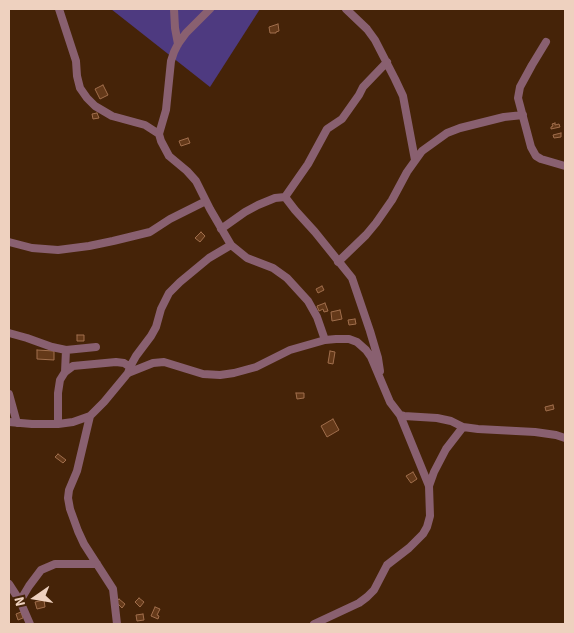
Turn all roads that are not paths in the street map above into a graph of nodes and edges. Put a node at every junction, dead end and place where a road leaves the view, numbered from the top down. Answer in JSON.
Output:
{"nodes":[{"id":1,"x":59,"y":9,"type":"edge"},
{"id":2,"x":174,"y":9,"type":"edge"},
{"id":3,"x":210,"y":9,"type":"edge"},
{"id":4,"x":346,"y":9,"type":"edge"},
{"id":5,"x":546,"y":42,"type":"dead end"},
{"id":6,"x":178,"y":44,"type":"junction"},
{"id":7,"x":387,"y":62,"type":"junction"},
{"id":8,"x":523,"y":115,"type":"junction"},
{"id":9,"x":159,"y":134,"type":"junction"},
{"id":10,"x":415,"y":160,"type":"junction"},
{"id":11,"x":565,"y":166,"type":"edge"},
{"id":12,"x":285,"y":197,"type":"junction"},
{"id":13,"x":206,"y":201,"type":"junction"},
{"id":14,"x":221,"y":229,"type":"junction"},
{"id":15,"x":9,"y":242,"type":"edge"},
{"id":16,"x":231,"y":245,"type":"junction"},
{"id":17,"x":338,"y":262,"type":"junction"},
{"id":18,"x":9,"y":332,"type":"edge"},
{"id":19,"x":325,"y":340,"type":"junction"},
{"id":20,"x":96,"y":347,"type":"dead end"},
{"id":21,"x":66,"y":350,"type":"junction"},
{"id":22,"x":129,"y":370,"type":"junction"},
{"id":23,"x":66,"y":372,"type":"junction"},
{"id":24,"x":383,"y":387,"type":"junction"},
{"id":25,"x":9,"y":394,"type":"edge"},
{"id":26,"x":400,"y":415,"type":"junction"},
{"id":27,"x":90,"y":416,"type":"junction"},
{"id":28,"x":13,"y":423,"type":"edge"},
{"id":29,"x":58,"y":424,"type":"junction"},
{"id":30,"x":463,"y":426,"type":"junction"},
{"id":31,"x":565,"y":438,"type":"edge"},
{"id":32,"x":429,"y":486,"type":"junction"},
{"id":33,"x":97,"y":564,"type":"junction"},
{"id":34,"x":9,"y":584,"type":"edge"},
{"id":35,"x":20,"y":601,"type":"junction"},
{"id":36,"x":30,"y":624,"type":"edge"},
{"id":37,"x":117,"y":624,"type":"edge"},
{"id":38,"x":314,"y":624,"type":"edge"}],
"edges":[{"from":1,"to":9,"type":"street"},
{"from":2,"to":6,"type":"street"},
{"from":3,"to":6,"type":"street"},
{"from":4,"to":7,"type":"street"},
{"from":5,"to":8,"type":"street"},
{"from":6,"to":9,"type":"street"},
{"from":7,"to":10,"type":"street"},
{"from":7,"to":12,"type":"street"},
{"from":8,"to":10,"type":"street"},
{"from":8,"to":11,"type":"street"},
{"from":9,"to":13,"type":"street"},
{"from":10,"to":17,"type":"street"},
{"from":12,"to":14,"type":"street"},
{"from":12,"to":17,"type":"street"},
{"from":13,"to":14,"type":"street"},
{"from":13,"to":15,"type":"street"},
{"from":14,"to":16,"type":"street"},
{"from":16,"to":19,"type":"street"},
{"from":16,"to":22,"type":"street"},
{"from":17,"to":24,"type":"street"},
{"from":18,"to":21,"type":"street"},
{"from":19,"to":22,"type":"street"},
{"from":19,"to":24,"type":"street"},
{"from":20,"to":21,"type":"street"},
{"from":21,"to":23,"type":"street"},
{"from":22,"to":23,"type":"street"},
{"from":22,"to":27,"type":"street"},
{"from":23,"to":29,"type":"street"},
{"from":24,"to":26,"type":"street"},
{"from":25,"to":28,"type":"street"},
{"from":26,"to":30,"type":"street"},
{"from":26,"to":32,"type":"street"},
{"from":27,"to":29,"type":"street"},
{"from":27,"to":33,"type":"street"},
{"from":28,"to":29,"type":"street"},
{"from":30,"to":31,"type":"street"},
{"from":30,"to":32,"type":"street"},
{"from":32,"to":38,"type":"street"},
{"from":33,"to":35,"type":"street"},
{"from":33,"to":37,"type":"street"},
{"from":34,"to":35,"type":"street"},
{"from":35,"to":36,"type":"street"}]}
